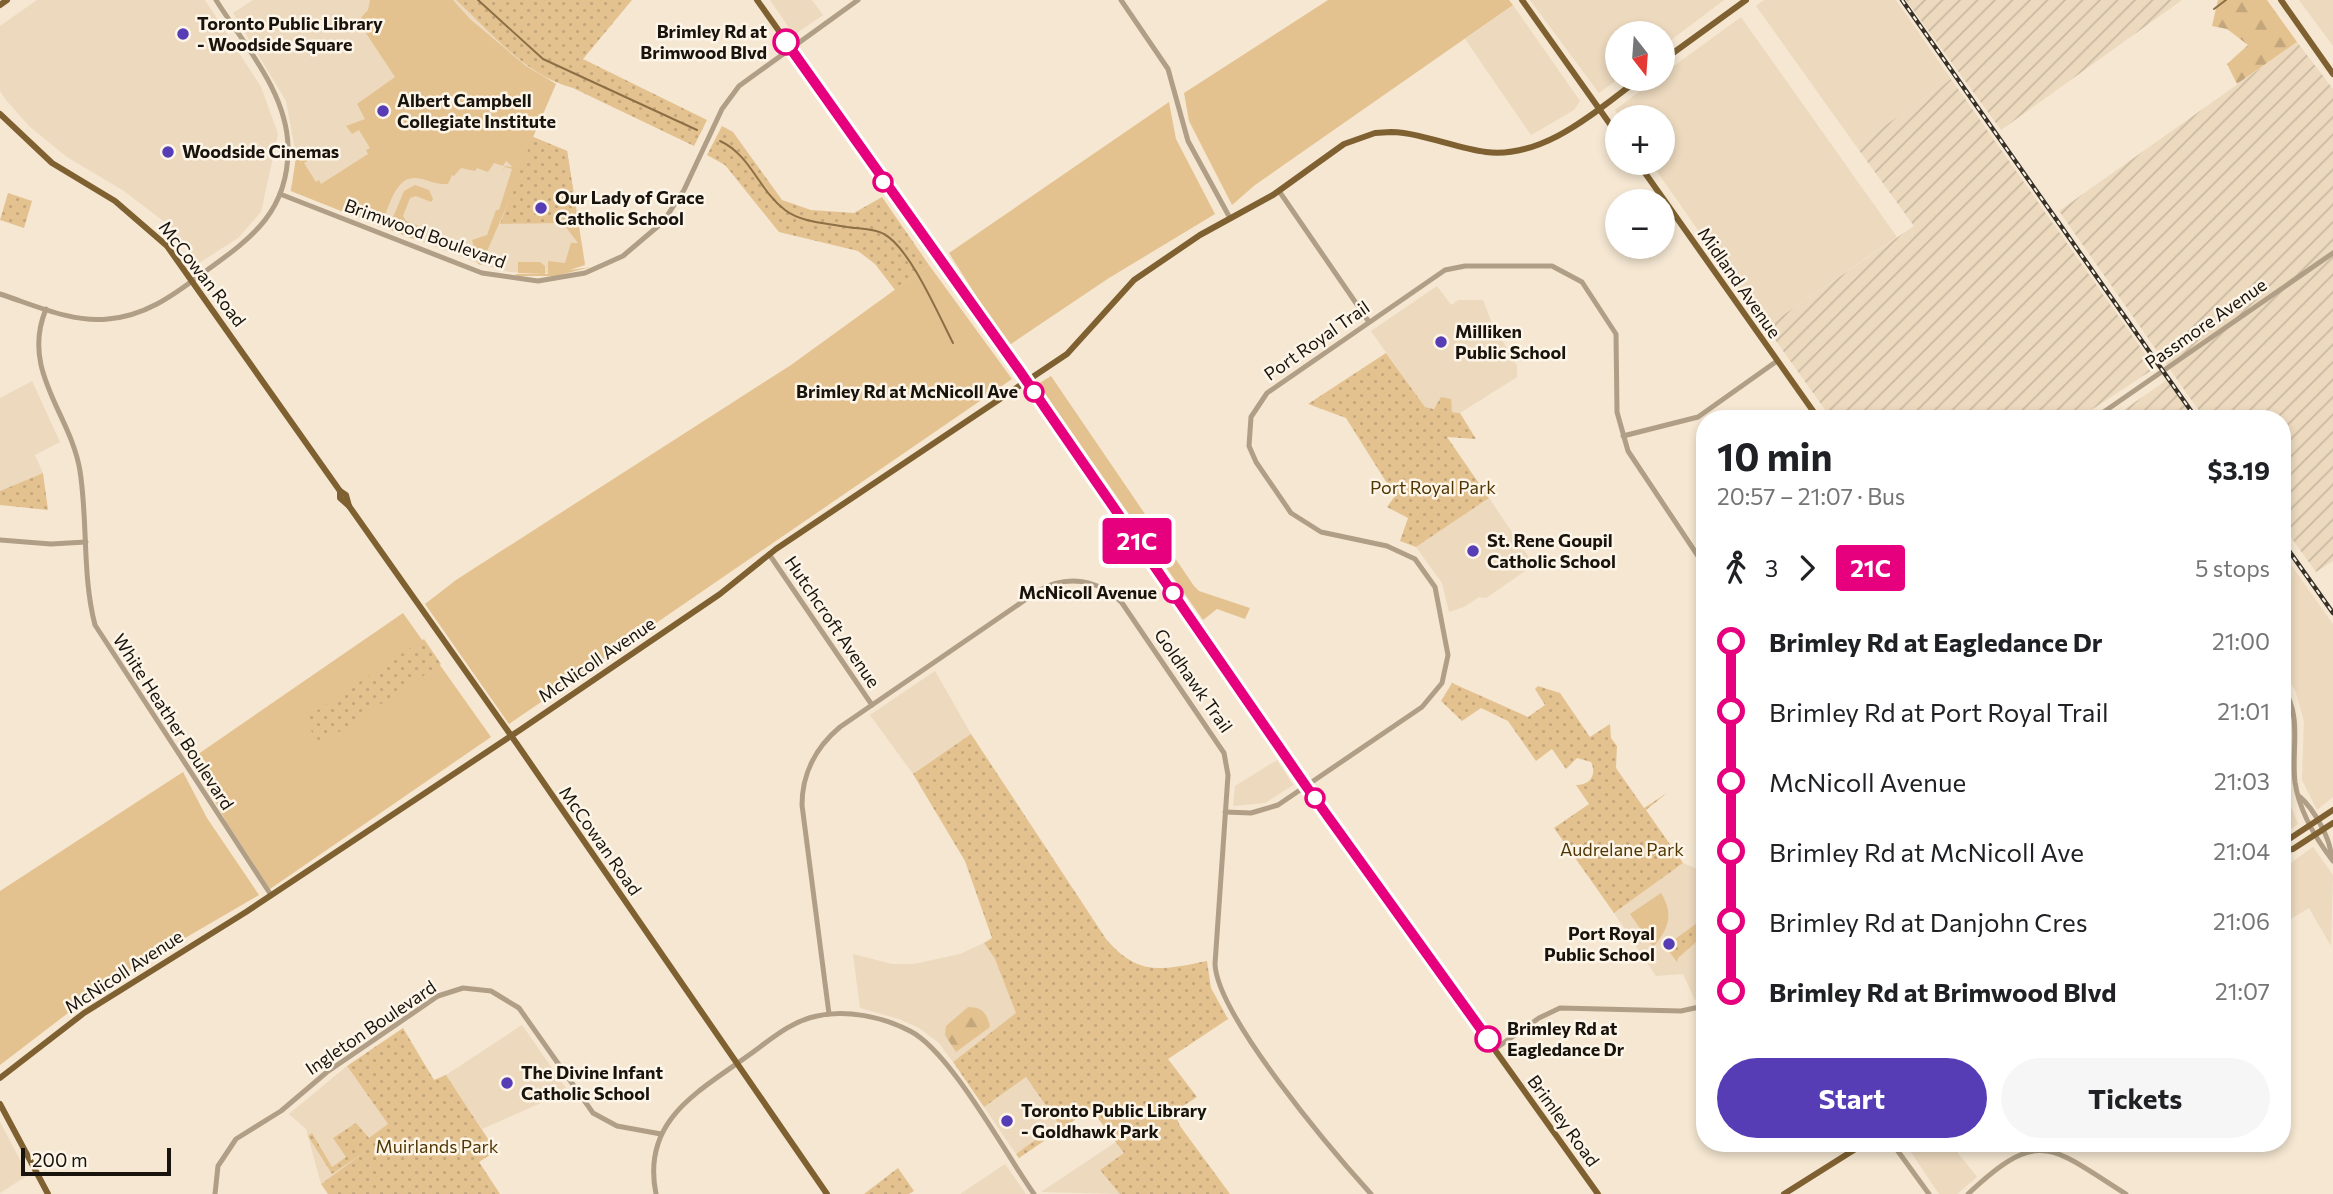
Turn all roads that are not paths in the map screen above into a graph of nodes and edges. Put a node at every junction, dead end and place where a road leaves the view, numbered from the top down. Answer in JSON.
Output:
{"nodes":[{"id":1,"x":8,"y":0,"type":"edge"},
{"id":2,"x":216,"y":0,"type":"edge"},
{"id":3,"x":757,"y":0,"type":"edge"},
{"id":4,"x":858,"y":0,"type":"edge"},
{"id":5,"x":1121,"y":0,"type":"edge"},
{"id":6,"x":1522,"y":0,"type":"edge"},
{"id":7,"x":1745,"y":0,"type":"edge"},
{"id":8,"x":2281,"y":0,"type":"edge"},
{"id":9,"x":0,"y":5,"type":"edge"},
{"id":10,"x":790,"y":48,"type":"junction"},
{"id":11,"x":1675,"y":51,"type":"edge"},
{"id":12,"x":2333,"y":74,"type":"edge"},
{"id":13,"x":1623,"y":91,"type":"edge"},
{"id":14,"x":1599,"y":109,"type":"junction"},
{"id":15,"x":0,"y":114,"type":"edge"},
{"id":16,"x":1605,"y":117,"type":"edge"},
{"id":17,"x":1645,"y":175,"type":"edge"},
{"id":18,"x":1279,"y":191,"type":"junction"},
{"id":19,"x":280,"y":194,"type":"junction"},
{"id":20,"x":1230,"y":218,"type":"junction"},
{"id":21,"x":2333,"y":253,"type":"edge"},
{"id":22,"x":194,"y":280,"type":"junction"},
{"id":23,"x":0,"y":294,"type":"edge"},
{"id":24,"x":46,"y":309,"type":"junction"},
{"id":25,"x":1369,"y":321,"type":"junction"},
{"id":26,"x":1777,"y":362,"type":"junction"},
{"id":27,"x":1027,"y":381,"type":"junction"},
{"id":28,"x":1708,"y":410,"type":"edge"},
{"id":29,"x":1812,"y":410,"type":"edge"},
{"id":30,"x":2107,"y":410,"type":"edge"},
{"id":31,"x":1696,"y":418,"type":"edge"},
{"id":32,"x":1623,"y":436,"type":"junction"},
{"id":33,"x":0,"y":540,"type":"edge"},
{"id":34,"x":86,"y":542,"type":"junction"},
{"id":35,"x":1696,"y":553,"type":"edge"},
{"id":36,"x":769,"y":554,"type":"junction"},
{"id":37,"x":2291,"y":704,"type":"edge"},
{"id":38,"x":872,"y":705,"type":"junction"},
{"id":39,"x":511,"y":736,"type":"junction"},
{"id":40,"x":1306,"y":786,"type":"junction"},
{"id":41,"x":2333,"y":810,"type":"edge"},
{"id":42,"x":1225,"y":812,"type":"junction"},
{"id":43,"x":2314,"y":823,"type":"junction"},
{"id":44,"x":2333,"y":823,"type":"edge"},
{"id":45,"x":2318,"y":832,"type":"junction"},
{"id":46,"x":2291,"y":838,"type":"edge"},
{"id":47,"x":2291,"y":849,"type":"edge"},
{"id":48,"x":2332,"y":859,"type":"edge"},
{"id":49,"x":271,"y":895,"type":"junction"},
{"id":50,"x":1696,"y":1008,"type":"edge"},
{"id":51,"x":829,"y":1014,"type":"junction"},
{"id":52,"x":1495,"y":1049,"type":"junction"},
{"id":53,"x":735,"y":1065,"type":"junction"},
{"id":54,"x":0,"y":1078,"type":"edge"},
{"id":55,"x":0,"y":1104,"type":"edge"},
{"id":56,"x":661,"y":1134,"type":"junction"},
{"id":57,"x":1846,"y":1152,"type":"edge"},
{"id":58,"x":1899,"y":1152,"type":"edge"},
{"id":59,"x":2030,"y":1152,"type":"edge"},
{"id":60,"x":2050,"y":1152,"type":"edge"},
{"id":61,"x":48,"y":1194,"type":"edge"},
{"id":62,"x":215,"y":1194,"type":"edge"},
{"id":63,"x":656,"y":1194,"type":"edge"},
{"id":64,"x":827,"y":1194,"type":"edge"},
{"id":65,"x":1034,"y":1194,"type":"edge"},
{"id":66,"x":1371,"y":1194,"type":"edge"},
{"id":67,"x":1598,"y":1194,"type":"edge"},
{"id":68,"x":1784,"y":1194,"type":"edge"},
{"id":69,"x":1929,"y":1194,"type":"edge"},
{"id":70,"x":1968,"y":1194,"type":"edge"},
{"id":71,"x":2126,"y":1194,"type":"edge"}],
"edges":[{"from":1,"to":9,"type":"main road"},
{"from":2,"to":19,"type":"street"},
{"from":3,"to":10,"type":"main road","name":"Brimley Road"},
{"from":4,"to":10,"type":"street","name":"Brimwood Boulevard"},
{"from":5,"to":20,"type":"street"},
{"from":6,"to":14,"type":"main road"},
{"from":7,"to":11,"type":"main road"},
{"from":8,"to":12,"type":"main road"},
{"from":10,"to":19,"type":"street","name":"Brimwood Boulevard"},
{"from":10,"to":27,"type":"main road","name":"Brimley Road"},
{"from":13,"to":14,"type":"main road","name":"McNicoll Avenue"},
{"from":14,"to":16,"type":"main road"},
{"from":14,"to":18,"type":"main road","name":"McNicoll Avenue"},
{"from":15,"to":22,"type":"main road","name":"McCowan Road"},
{"from":17,"to":26,"type":"main road","name":"Midland Avenue"},
{"from":18,"to":20,"type":"main road","name":"McNicoll Avenue"},
{"from":18,"to":25,"type":"street"},
{"from":19,"to":22,"type":"street"},
{"from":20,"to":27,"type":"main road","name":"McNicoll Avenue"},
{"from":21,"to":30,"type":"street","name":"Passmore Avenue"},
{"from":22,"to":24,"type":"street"},
{"from":22,"to":39,"type":"main road","name":"McCowan Road"},
{"from":23,"to":24,"type":"street"},
{"from":24,"to":34,"type":"street","name":"White Heather Boulevard"},
{"from":25,"to":32,"type":"street","name":"Port Royal Trail"},
{"from":25,"to":40,"type":"street","name":"Port Royal Trail"},
{"from":26,"to":28,"type":"street"},
{"from":26,"to":29,"type":"main road","name":"Midland Avenue"},
{"from":27,"to":36,"type":"main road","name":"McNicoll Avenue"},
{"from":27,"to":40,"type":"main road","name":"Brimley Road"},
{"from":31,"to":32,"type":"street"},
{"from":32,"to":35,"type":"street","name":"Port Royal Trail"},
{"from":33,"to":34,"type":"street"},
{"from":34,"to":49,"type":"street","name":"White Heather Boulevard"},
{"from":36,"to":38,"type":"street","name":"Hutchcroft Avenue"},
{"from":36,"to":39,"type":"main road","name":"McNicoll Avenue"},
{"from":37,"to":43,"type":"street"},
{"from":38,"to":42,"type":"street","name":"Goldhawk Trail"},
{"from":38,"to":51,"type":"street","name":"Goldhawk Trail"},
{"from":39,"to":49,"type":"main road","name":"McNicoll Avenue"},
{"from":39,"to":53,"type":"main road","name":"McCowan Road"},
{"from":40,"to":42,"type":"street","name":"Port Royal Trail"},
{"from":40,"to":52,"type":"main road","name":"Brimley Road"},
{"from":41,"to":43,"type":"main road"},
{"from":42,"to":66,"type":"street","name":"Goldhawk Trail"},
{"from":43,"to":45,"type":"street"},
{"from":43,"to":46,"type":"main road"},
{"from":44,"to":45,"type":"main road"},
{"from":45,"to":47,"type":"main road"},
{"from":45,"to":48,"type":"street"},
{"from":49,"to":54,"type":"main road","name":"McNicoll Avenue"},
{"from":50,"to":52,"type":"street"},
{"from":51,"to":53,"type":"street"},
{"from":51,"to":65,"type":"street"},
{"from":52,"to":67,"type":"main road","name":"Brimley Road"},
{"from":53,"to":56,"type":"street"},
{"from":53,"to":64,"type":"main road","name":"McCowan Road"},
{"from":55,"to":61,"type":"main road"},
{"from":56,"to":62,"type":"street","name":"Ingleton Boulevard"},
{"from":56,"to":63,"type":"street"},
{"from":57,"to":68,"type":"main road"},
{"from":58,"to":69,"type":"street"},
{"from":59,"to":70,"type":"street"},
{"from":60,"to":71,"type":"street"}]}
